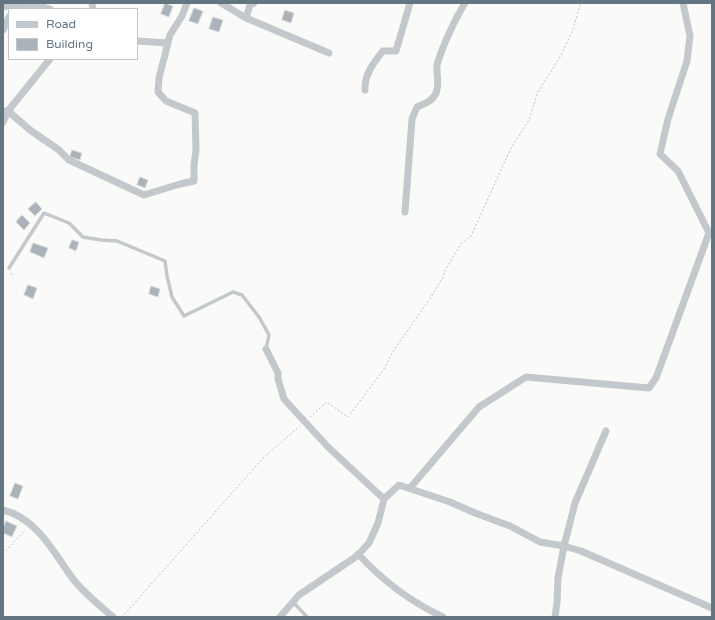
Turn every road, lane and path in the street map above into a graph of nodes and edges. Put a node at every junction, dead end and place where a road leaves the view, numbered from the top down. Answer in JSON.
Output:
{"nodes":[{"id":1,"x":187,"y":3,"type":"edge"},
{"id":2,"x":221,"y":3,"type":"edge"},
{"id":3,"x":254,"y":3,"type":"edge"},
{"id":4,"x":410,"y":3,"type":"edge"},
{"id":5,"x":465,"y":3,"type":"edge"},
{"id":6,"x":581,"y":3,"type":"edge"},
{"id":7,"x":683,"y":3,"type":"edge"},
{"id":8,"x":3,"y":6,"type":"edge"},
{"id":9,"x":13,"y":8,"type":"edge"},
{"id":10,"x":46,"y":8,"type":"edge"},
{"id":11,"x":8,"y":18,"type":"edge"},
{"id":12,"x":246,"y":18,"type":"junction"},
{"id":13,"x":3,"y":30,"type":"edge"},
{"id":14,"x":138,"y":41,"type":"edge"},
{"id":15,"x":168,"y":43,"type":"junction"},
{"id":16,"x":329,"y":53,"type":"dead end"},
{"id":17,"x":49,"y":60,"type":"edge"},
{"id":18,"x":365,"y":90,"type":"dead end"},
{"id":19,"x":5,"y":111,"type":"edge"},
{"id":20,"x":3,"y":122,"type":"edge"},
{"id":21,"x":405,"y":212,"type":"dead end"},
{"id":22,"x":9,"y":268,"type":"dead end"},
{"id":23,"x":266,"y":349,"type":"joint"},
{"id":24,"x":304,"y":421,"type":"junction"},
{"id":25,"x":606,"y":431,"type":"dead end"},
{"id":26,"x":410,"y":488,"type":"junction"},
{"id":27,"x":384,"y":499,"type":"junction"},
{"id":28,"x":3,"y":510,"type":"edge"},
{"id":29,"x":30,"y":523,"type":"junction"},
{"id":30,"x":564,"y":546,"type":"junction"},
{"id":31,"x":3,"y":554,"type":"edge"},
{"id":32,"x":358,"y":554,"type":"junction"},
{"id":33,"x":293,"y":601,"type":"junction"},
{"id":34,"x":712,"y":608,"type":"edge"},
{"id":35,"x":113,"y":617,"type":"edge"},
{"id":36,"x":122,"y":617,"type":"edge"},
{"id":37,"x":280,"y":617,"type":"edge"},
{"id":38,"x":307,"y":617,"type":"edge"},
{"id":39,"x":443,"y":617,"type":"edge"},
{"id":40,"x":555,"y":617,"type":"edge"}],
"edges":[{"from":1,"to":15,"type":"street"},
{"from":2,"to":12,"type":"street"},
{"from":3,"to":12,"type":"street"},
{"from":4,"to":18,"type":"street"},
{"from":5,"to":21,"type":"street"},
{"from":6,"to":24,"type":"path"},
{"from":7,"to":26,"type":"street"},
{"from":8,"to":9,"type":"street"},
{"from":9,"to":10,"type":"street"},
{"from":11,"to":13,"type":"street"},
{"from":12,"to":16,"type":"street"},
{"from":14,"to":15,"type":"street"},
{"from":15,"to":19,"type":"street"},
{"from":17,"to":19,"type":"street"},
{"from":19,"to":20,"type":"street"},
{"from":22,"to":23,"type":"lane"},
{"from":23,"to":24,"type":"street"},
{"from":24,"to":27,"type":"street"},
{"from":24,"to":36,"type":"path"},
{"from":25,"to":30,"type":"street"},
{"from":26,"to":27,"type":"street"},
{"from":26,"to":30,"type":"street"},
{"from":27,"to":32,"type":"street"},
{"from":28,"to":29,"type":"street"},
{"from":29,"to":31,"type":"path"},
{"from":29,"to":35,"type":"street"},
{"from":30,"to":34,"type":"street"},
{"from":30,"to":40,"type":"street"},
{"from":32,"to":33,"type":"street"},
{"from":32,"to":39,"type":"street"},
{"from":33,"to":37,"type":"street"},
{"from":33,"to":38,"type":"lane"}]}
